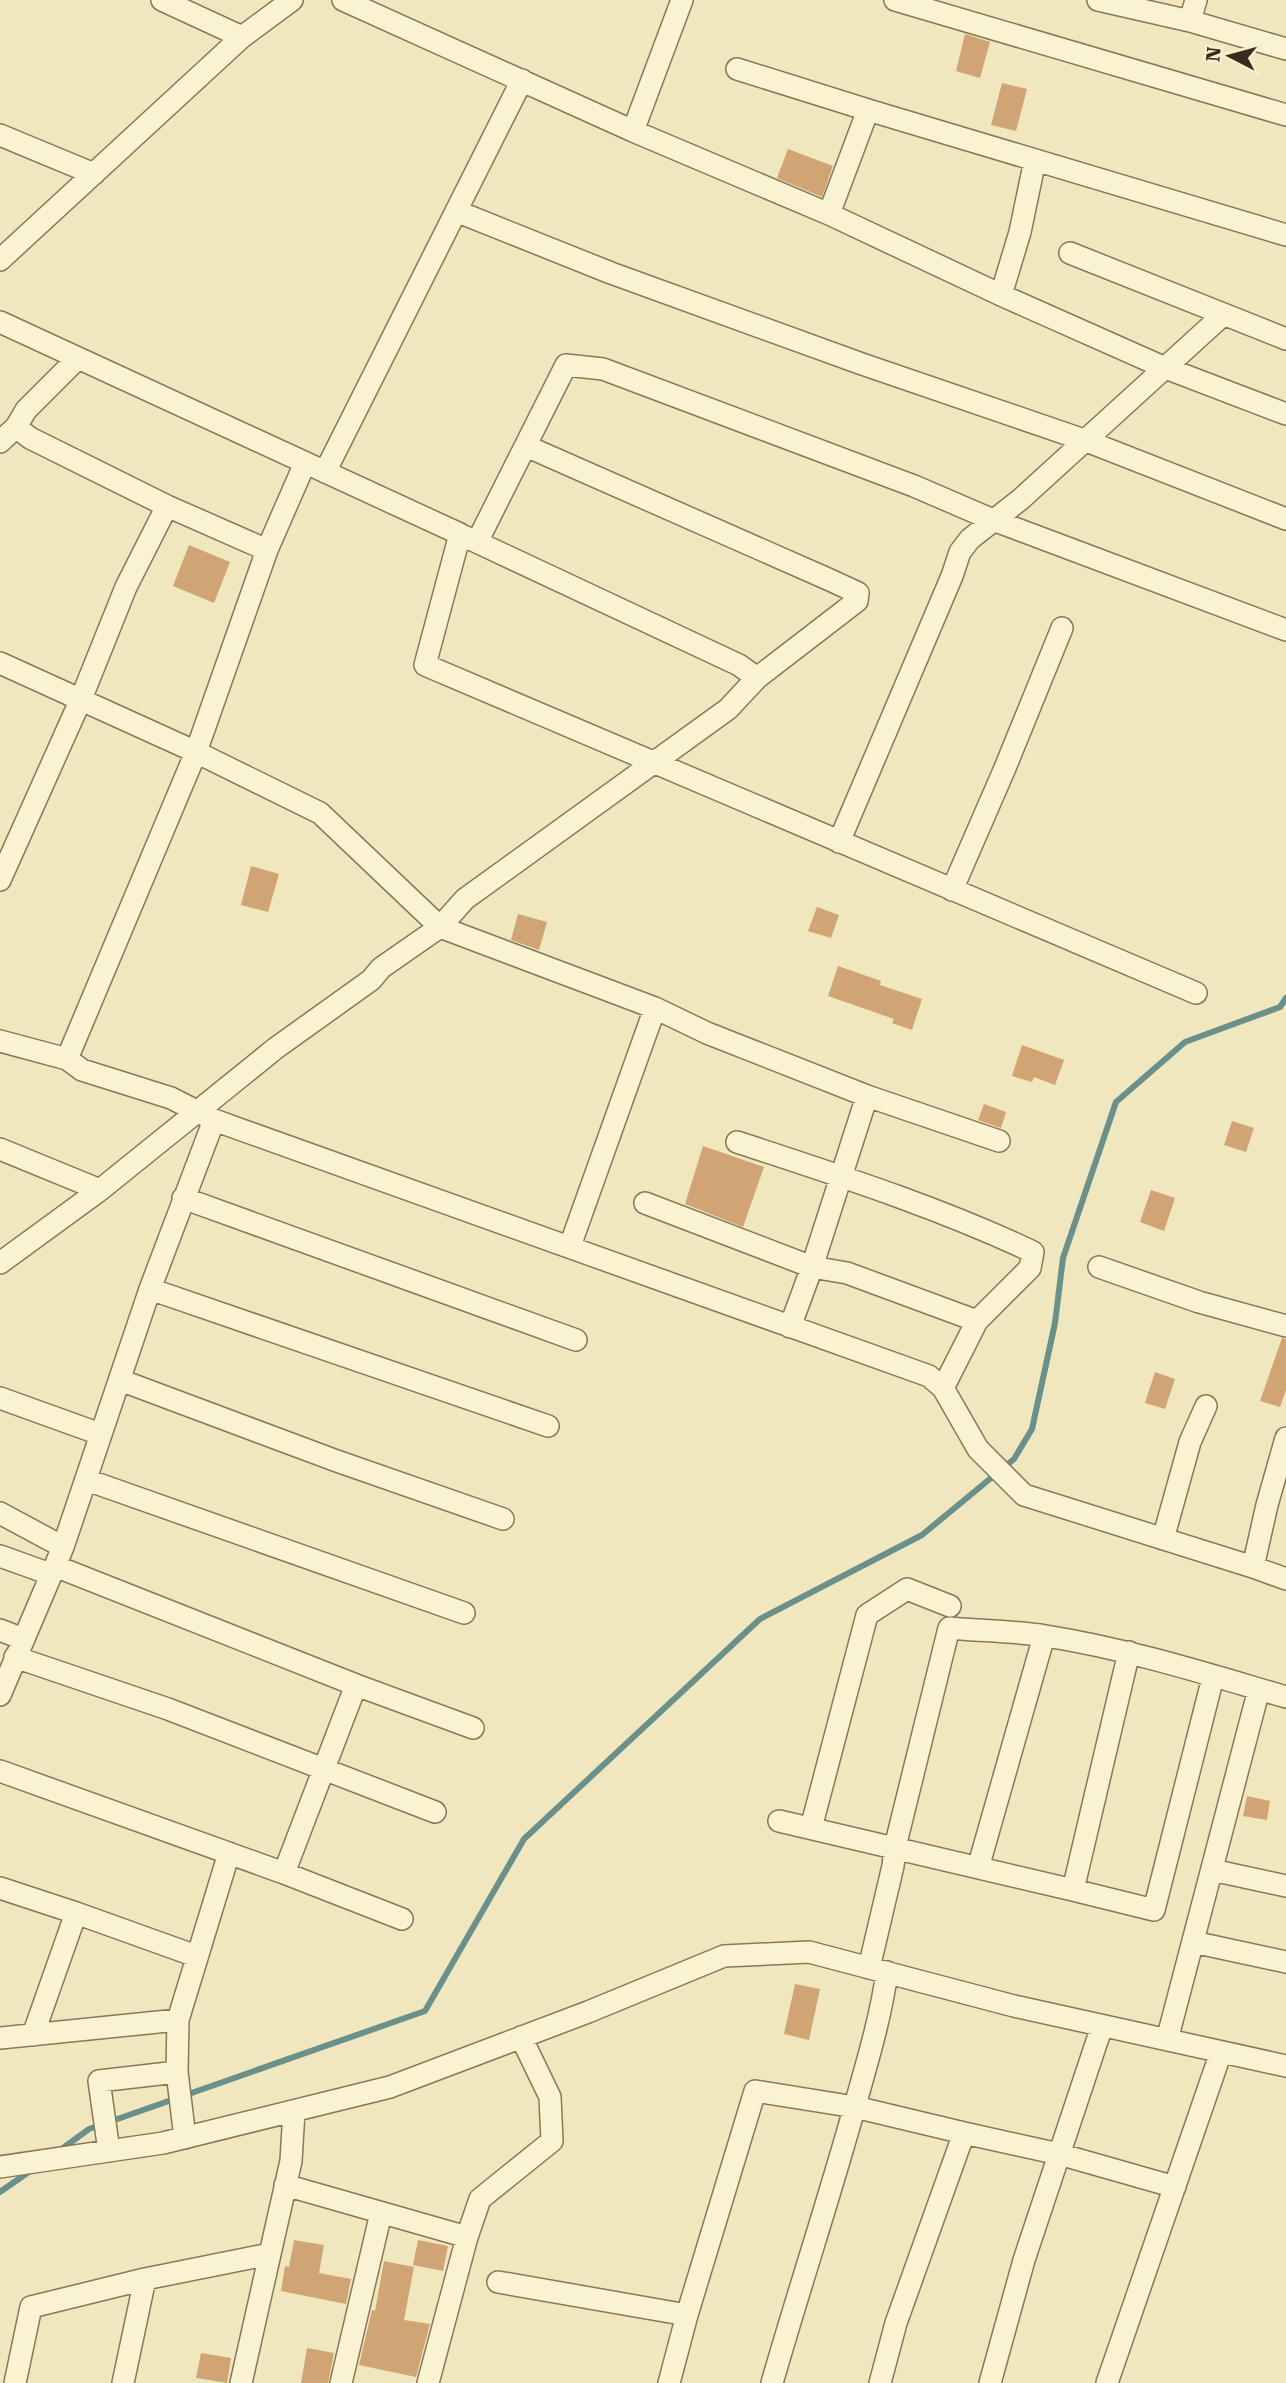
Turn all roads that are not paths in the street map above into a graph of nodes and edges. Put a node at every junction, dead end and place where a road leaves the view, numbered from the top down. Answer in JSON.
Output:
{"nodes":[{"id":1,"x":162,"y":0,"type":"edge"},
{"id":2,"x":292,"y":0,"type":"edge"},
{"id":3,"x":343,"y":0,"type":"edge"},
{"id":4,"x":682,"y":0,"type":"edge"},
{"id":5,"x":895,"y":0,"type":"edge"},
{"id":6,"x":1098,"y":0,"type":"edge"},
{"id":7,"x":1196,"y":0,"type":"edge"},
{"id":8,"x":1190,"y":21,"type":"junction"},
{"id":9,"x":242,"y":37,"type":"junction"},
{"id":10,"x":1286,"y":49,"type":"edge"},
{"id":11,"x":737,"y":69,"type":"dead end"},
{"id":12,"x":522,"y":80,"type":"junction"},
{"id":13,"x":868,"y":110,"type":"junction"},
{"id":14,"x":1286,"y":115,"type":"edge"},
{"id":15,"x":633,"y":131,"type":"junction"},
{"id":16,"x":0,"y":135,"type":"edge"},
{"id":17,"x":1035,"y":160,"type":"junction"},
{"id":18,"x":94,"y":174,"type":"junction"},
{"id":19,"x":456,"y":211,"type":"junction"},
{"id":20,"x":829,"y":214,"type":"junction"},
{"id":21,"x":1286,"y":235,"type":"edge"},
{"id":22,"x":1070,"y":253,"type":"dead end"},
{"id":23,"x":0,"y":260,"type":"edge"},
{"id":24,"x":1001,"y":295,"type":"junction"},
{"id":25,"x":1223,"y":315,"type":"junction"},
{"id":26,"x":0,"y":322,"type":"edge"},
{"id":27,"x":1286,"y":339,"type":"edge"},
{"id":28,"x":78,"y":358,"type":"junction"},
{"id":29,"x":1163,"y":368,"type":"junction"},
{"id":30,"x":1286,"y":414,"type":"edge"},
{"id":31,"x":16,"y":427,"type":"junction"},
{"id":32,"x":1084,"y":440,"type":"junction"},
{"id":33,"x":0,"y":442,"type":"edge"},
{"id":34,"x":526,"y":446,"type":"junction"},
{"id":35,"x":305,"y":463,"type":"junction"},
{"id":36,"x":325,"y":472,"type":"junction"},
{"id":37,"x":167,"y":506,"type":"junction"},
{"id":38,"x":1286,"y":519,"type":"edge"},
{"id":39,"x":993,"y":520,"type":"junction"},
{"id":40,"x":468,"y":538,"type":"junction"},
{"id":41,"x":267,"y":550,"type":"junction"},
{"id":42,"x":1062,"y":628,"type":"dead end"},
{"id":43,"x":1286,"y":630,"type":"edge"},
{"id":44,"x":0,"y":663,"type":"edge"},
{"id":45,"x":757,"y":678,"type":"junction"},
{"id":46,"x":81,"y":699,"type":"junction"},
{"id":47,"x":196,"y":752,"type":"junction"},
{"id":48,"x":653,"y":763,"type":"junction"},
{"id":49,"x":839,"y":842,"type":"junction"},
{"id":50,"x":0,"y":880,"type":"edge"},
{"id":51,"x":952,"y":890,"type":"junction"},
{"id":52,"x":440,"y":927,"type":"junction"},
{"id":53,"x":1196,"y":993,"type":"dead end"},
{"id":54,"x":655,"y":1008,"type":"junction"},
{"id":55,"x":0,"y":1041,"type":"edge"},
{"id":56,"x":67,"y":1059,"type":"junction"},
{"id":57,"x":867,"y":1096,"type":"junction"},
{"id":58,"x":206,"y":1115,"type":"junction"},
{"id":59,"x":999,"y":1140,"type":"dead end"},
{"id":60,"x":737,"y":1142,"type":"dead end"},
{"id":61,"x":0,"y":1149,"type":"edge"},
{"id":62,"x":841,"y":1176,"type":"junction"},
{"id":63,"x":100,"y":1190,"type":"junction"},
{"id":64,"x":183,"y":1198,"type":"junction"},
{"id":65,"x":645,"y":1203,"type":"dead end"},
{"id":66,"x":570,"y":1246,"type":"junction"},
{"id":67,"x":9,"y":1247,"type":"edge"},
{"id":68,"x":0,"y":1263,"type":"edge"},
{"id":69,"x":812,"y":1267,"type":"junction"},
{"id":70,"x":1099,"y":1268,"type":"dead end"},
{"id":71,"x":150,"y":1289,"type":"junction"},
{"id":72,"x":977,"y":1321,"type":"junction"},
{"id":73,"x":1286,"y":1326,"type":"edge"},
{"id":74,"x":790,"y":1327,"type":"junction"},
{"id":75,"x":576,"y":1340,"type":"dead end"},
{"id":76,"x":120,"y":1380,"type":"junction"},
{"id":77,"x":943,"y":1388,"type":"junction"},
{"id":78,"x":0,"y":1398,"type":"edge"},
{"id":79,"x":1206,"y":1406,"type":"dead end"},
{"id":80,"x":548,"y":1426,"type":"dead end"},
{"id":81,"x":100,"y":1434,"type":"junction"},
{"id":82,"x":1286,"y":1438,"type":"edge"},
{"id":83,"x":87,"y":1480,"type":"junction"},
{"id":84,"x":0,"y":1513,"type":"edge"},
{"id":85,"x":503,"y":1519,"type":"dead end"},
{"id":86,"x":1163,"y":1539,"type":"junction"},
{"id":87,"x":0,"y":1556,"type":"edge"},
{"id":88,"x":56,"y":1562,"type":"junction"},
{"id":89,"x":1253,"y":1567,"type":"junction"},
{"id":90,"x":1286,"y":1580,"type":"edge"},
{"id":91,"x":950,"y":1606,"type":"dead end"},
{"id":92,"x":464,"y":1613,"type":"dead end"},
{"id":93,"x":0,"y":1630,"type":"edge"},
{"id":94,"x":1044,"y":1636,"type":"junction"},
{"id":95,"x":19,"y":1648,"type":"junction"},
{"id":96,"x":1129,"y":1652,"type":"junction"},
{"id":97,"x":356,"y":1685,"type":"junction"},
{"id":98,"x":1210,"y":1689,"type":"dead end"},
{"id":99,"x":1259,"y":1689,"type":"junction"},
{"id":100,"x":0,"y":1695,"type":"edge"},
{"id":101,"x":1286,"y":1697,"type":"edge"},
{"id":102,"x":473,"y":1728,"type":"dead end"},
{"id":103,"x":326,"y":1769,"type":"junction"},
{"id":104,"x":0,"y":1771,"type":"edge"},
{"id":105,"x":435,"y":1812,"type":"dead end"},
{"id":106,"x":779,"y":1821,"type":"dead end"},
{"id":107,"x":811,"y":1828,"type":"junction"},
{"id":108,"x":895,"y":1848,"type":"junction"},
{"id":109,"x":229,"y":1853,"type":"junction"},
{"id":110,"x":978,"y":1868,"type":"junction"},
{"id":111,"x":1212,"y":1870,"type":"junction"},
{"id":112,"x":284,"y":1874,"type":"junction"},
{"id":113,"x":1286,"y":1886,"type":"edge"},
{"id":114,"x":0,"y":1888,"type":"edge"},
{"id":115,"x":1073,"y":1890,"type":"junction"},
{"id":116,"x":76,"y":1913,"type":"junction"},
{"id":117,"x":402,"y":1919,"type":"dead end"},
{"id":118,"x":1193,"y":1942,"type":"junction"},
{"id":119,"x":196,"y":1956,"type":"junction"},
{"id":120,"x":1286,"y":1962,"type":"edge"},
{"id":121,"x":878,"y":1970,"type":"junction"},
{"id":122,"x":178,"y":2020,"type":"junction"},
{"id":123,"x":1102,"y":2026,"type":"junction"},
{"id":124,"x":33,"y":2035,"type":"junction"},
{"id":125,"x":521,"y":2037,"type":"junction"},
{"id":126,"x":0,"y":2038,"type":"edge"},
{"id":127,"x":1167,"y":2040,"type":"junction"},
{"id":128,"x":1221,"y":2052,"type":"junction"},
{"id":129,"x":1286,"y":2066,"type":"edge"},
{"id":130,"x":178,"y":2077,"type":"junction"},
{"id":131,"x":855,"y":2107,"type":"junction"},
{"id":132,"x":293,"y":2111,"type":"junction"},
{"id":133,"x":964,"y":2133,"type":"junction"},
{"id":134,"x":185,"y":2138,"type":"junction"},
{"id":135,"x":108,"y":2144,"type":"junction"},
{"id":136,"x":1059,"y":2154,"type":"junction"},
{"id":137,"x":0,"y":2167,"type":"edge"},
{"id":138,"x":285,"y":2185,"type":"junction"},
{"id":139,"x":1175,"y":2187,"type":"junction"},
{"id":140,"x":381,"y":2213,"type":"junction"},
{"id":141,"x":467,"y":2237,"type":"junction"},
{"id":142,"x":270,"y":2254,"type":"junction"},
{"id":143,"x":145,"y":2279,"type":"junction"},
{"id":144,"x":498,"y":2282,"type":"dead end"},
{"id":145,"x":687,"y":2315,"type":"junction"},
{"id":146,"x":15,"y":2383,"type":"edge"},
{"id":147,"x":123,"y":2383,"type":"edge"},
{"id":148,"x":241,"y":2383,"type":"edge"},
{"id":149,"x":341,"y":2383,"type":"edge"},
{"id":150,"x":428,"y":2383,"type":"edge"},
{"id":151,"x":669,"y":2383,"type":"edge"},
{"id":152,"x":772,"y":2383,"type":"edge"},
{"id":153,"x":880,"y":2383,"type":"edge"},
{"id":154,"x":990,"y":2383,"type":"edge"},
{"id":155,"x":1107,"y":2383,"type":"edge"}],
"edges":[{"from":1,"to":9,"type":"street"},
{"from":2,"to":9,"type":"street"},
{"from":3,"to":12,"type":"street"},
{"from":4,"to":15,"type":"street"},
{"from":5,"to":14,"type":"street"},
{"from":6,"to":8,"type":"street"},
{"from":7,"to":8,"type":"street"},
{"from":8,"to":10,"type":"street"},
{"from":9,"to":18,"type":"street"},
{"from":11,"to":13,"type":"street"},
{"from":12,"to":15,"type":"street"},
{"from":12,"to":19,"type":"street"},
{"from":13,"to":17,"type":"street"},
{"from":13,"to":20,"type":"street"},
{"from":15,"to":20,"type":"street"},
{"from":16,"to":18,"type":"street"},
{"from":17,"to":21,"type":"street"},
{"from":17,"to":24,"type":"street"},
{"from":18,"to":23,"type":"street"},
{"from":19,"to":32,"type":"street"},
{"from":19,"to":36,"type":"street"},
{"from":20,"to":24,"type":"street"},
{"from":22,"to":25,"type":"street"},
{"from":24,"to":29,"type":"street"},
{"from":25,"to":27,"type":"street"},
{"from":25,"to":29,"type":"street"},
{"from":26,"to":28,"type":"street"},
{"from":28,"to":31,"type":"street"},
{"from":28,"to":35,"type":"street"},
{"from":29,"to":30,"type":"street"},
{"from":29,"to":32,"type":"street"},
{"from":31,"to":33,"type":"street"},
{"from":31,"to":37,"type":"street"},
{"from":32,"to":38,"type":"street"},
{"from":32,"to":39,"type":"street"},
{"from":34,"to":39,"type":"street"},
{"from":34,"to":40,"type":"street"},
{"from":34,"to":45,"type":"street"},
{"from":35,"to":36,"type":"street"},
{"from":35,"to":41,"type":"street"},
{"from":36,"to":40,"type":"street"},
{"from":37,"to":41,"type":"street"},
{"from":37,"to":46,"type":"street"},
{"from":39,"to":43,"type":"street"},
{"from":39,"to":49,"type":"street"},
{"from":40,"to":45,"type":"street"},
{"from":40,"to":48,"type":"street"},
{"from":41,"to":47,"type":"street"},
{"from":42,"to":51,"type":"street"},
{"from":44,"to":46,"type":"street"},
{"from":45,"to":48,"type":"street"},
{"from":46,"to":47,"type":"street"},
{"from":46,"to":50,"type":"street"},
{"from":47,"to":52,"type":"street"},
{"from":47,"to":56,"type":"street"},
{"from":48,"to":49,"type":"street"},
{"from":48,"to":52,"type":"street"},
{"from":49,"to":51,"type":"street"},
{"from":51,"to":53,"type":"street"},
{"from":52,"to":54,"type":"street"},
{"from":52,"to":58,"type":"street"},
{"from":54,"to":57,"type":"street"},
{"from":54,"to":66,"type":"street"},
{"from":55,"to":56,"type":"street"},
{"from":56,"to":58,"type":"street"},
{"from":57,"to":59,"type":"street"},
{"from":57,"to":62,"type":"street"},
{"from":58,"to":63,"type":"street"},
{"from":58,"to":64,"type":"street"},
{"from":58,"to":66,"type":"street"},
{"from":60,"to":62,"type":"street"},
{"from":61,"to":63,"type":"street"},
{"from":62,"to":69,"type":"street"},
{"from":62,"to":72,"type":"street"},
{"from":63,"to":67,"type":"street"},
{"from":64,"to":71,"type":"street"},
{"from":64,"to":75,"type":"street"},
{"from":65,"to":69,"type":"street"},
{"from":66,"to":74,"type":"street"},
{"from":67,"to":68,"type":"street"},
{"from":69,"to":72,"type":"street"},
{"from":69,"to":74,"type":"street"},
{"from":70,"to":73,"type":"street"},
{"from":71,"to":76,"type":"street"},
{"from":71,"to":80,"type":"street"},
{"from":72,"to":77,"type":"street"},
{"from":74,"to":77,"type":"street"},
{"from":76,"to":81,"type":"street"},
{"from":76,"to":85,"type":"street"},
{"from":77,"to":86,"type":"street"},
{"from":78,"to":81,"type":"street"},
{"from":79,"to":86,"type":"street"},
{"from":81,"to":83,"type":"street"},
{"from":82,"to":89,"type":"street"},
{"from":83,"to":88,"type":"street"},
{"from":83,"to":92,"type":"street"},
{"from":84,"to":88,"type":"street"},
{"from":86,"to":89,"type":"street"},
{"from":87,"to":88,"type":"street"},
{"from":88,"to":95,"type":"street"},
{"from":88,"to":97,"type":"street"},
{"from":89,"to":90,"type":"street"},
{"from":91,"to":107,"type":"street"},
{"from":93,"to":95,"type":"street"},
{"from":94,"to":96,"type":"street"},
{"from":94,"to":108,"type":"street"},
{"from":94,"to":110,"type":"street"},
{"from":95,"to":100,"type":"street"},
{"from":95,"to":103,"type":"street"},
{"from":96,"to":99,"type":"street"},
{"from":96,"to":115,"type":"street"},
{"from":97,"to":102,"type":"street"},
{"from":97,"to":103,"type":"street"},
{"from":98,"to":115,"type":"street"},
{"from":99,"to":101,"type":"street"},
{"from":99,"to":111,"type":"street"},
{"from":103,"to":105,"type":"street"},
{"from":103,"to":112,"type":"street"},
{"from":104,"to":109,"type":"street"},
{"from":106,"to":107,"type":"street"},
{"from":107,"to":108,"type":"street"},
{"from":108,"to":110,"type":"street"},
{"from":108,"to":121,"type":"street"},
{"from":109,"to":112,"type":"street"},
{"from":109,"to":119,"type":"street"},
{"from":110,"to":115,"type":"street"},
{"from":111,"to":113,"type":"street"},
{"from":111,"to":118,"type":"street"},
{"from":112,"to":117,"type":"street"},
{"from":114,"to":116,"type":"street"},
{"from":116,"to":119,"type":"street"},
{"from":116,"to":124,"type":"street"},
{"from":118,"to":120,"type":"street"},
{"from":118,"to":127,"type":"street"},
{"from":119,"to":122,"type":"street"},
{"from":121,"to":123,"type":"street"},
{"from":121,"to":125,"type":"street"},
{"from":121,"to":131,"type":"street"},
{"from":122,"to":124,"type":"street"},
{"from":122,"to":130,"type":"street"},
{"from":123,"to":127,"type":"street"},
{"from":123,"to":136,"type":"street"},
{"from":124,"to":126,"type":"street"},
{"from":125,"to":132,"type":"street"},
{"from":125,"to":141,"type":"street"},
{"from":127,"to":128,"type":"street"},
{"from":128,"to":129,"type":"street"},
{"from":128,"to":139,"type":"street"},
{"from":130,"to":134,"type":"street"},
{"from":130,"to":135,"type":"street"},
{"from":131,"to":133,"type":"street"},
{"from":131,"to":145,"type":"street"},
{"from":131,"to":152,"type":"street"},
{"from":132,"to":134,"type":"street"},
{"from":132,"to":138,"type":"street"},
{"from":133,"to":136,"type":"street"},
{"from":133,"to":153,"type":"street"},
{"from":134,"to":135,"type":"street"},
{"from":135,"to":137,"type":"street"},
{"from":136,"to":139,"type":"street"},
{"from":136,"to":154,"type":"street"},
{"from":138,"to":140,"type":"street"},
{"from":138,"to":142,"type":"street"},
{"from":139,"to":155,"type":"street"},
{"from":140,"to":141,"type":"street"},
{"from":140,"to":149,"type":"street"},
{"from":141,"to":150,"type":"street"},
{"from":142,"to":143,"type":"street"},
{"from":142,"to":148,"type":"street"},
{"from":143,"to":146,"type":"street"},
{"from":143,"to":147,"type":"street"},
{"from":144,"to":145,"type":"street"},
{"from":145,"to":151,"type":"street"}]}
